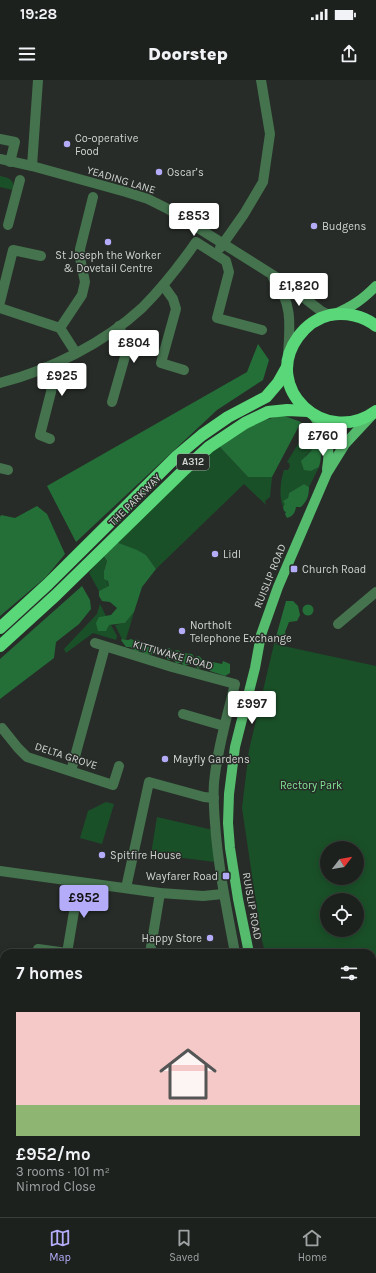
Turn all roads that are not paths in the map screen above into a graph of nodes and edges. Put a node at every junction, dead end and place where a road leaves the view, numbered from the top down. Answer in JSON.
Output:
{"nodes":[{"id":1,"x":38,"y":80,"type":"edge"},
{"id":2,"x":261,"y":80,"type":"edge"},
{"id":3,"x":0,"y":138,"type":"edge"},
{"id":4,"x":0,"y":159,"type":"edge"},
{"id":5,"x":10,"y":162,"type":"junction"},
{"id":6,"x":32,"y":166,"type":"junction"},
{"id":7,"x":20,"y":180,"type":"dead end"},
{"id":8,"x":92,"y":197,"type":"dead end"},
{"id":9,"x":8,"y":225,"type":"dead end"},
{"id":10,"x":223,"y":242,"type":"junction"},
{"id":11,"x":216,"y":255,"type":"junction"},
{"id":12,"x":41,"y":256,"type":"dead end"},
{"id":13,"x":267,"y":271,"type":"junction"},
{"id":14,"x":163,"y":285,"type":"junction"},
{"id":15,"x":376,"y":286,"type":"edge"},
{"id":16,"x":0,"y":302,"type":"edge"},
{"id":17,"x":0,"y":308,"type":"edge"},
{"id":18,"x":332,"y":315,"type":"junction"},
{"id":19,"x":119,"y":326,"type":"junction"},
{"id":20,"x":376,"y":326,"type":"edge"},
{"id":21,"x":60,"y":328,"type":"junction"},
{"id":22,"x":262,"y":330,"type":"dead end"},
{"id":23,"x":76,"y":353,"type":"junction"},
{"id":24,"x":288,"y":362,"type":"junction"},
{"id":25,"x":46,"y":368,"type":"junction"},
{"id":26,"x":184,"y":370,"type":"dead end"},
{"id":27,"x":0,"y":383,"type":"edge"},
{"id":28,"x":112,"y":402,"type":"dead end"},
{"id":29,"x":376,"y":411,"type":"edge"},
{"id":30,"x":310,"y":413,"type":"junction"},
{"id":31,"x":50,"y":439,"type":"dead end"},
{"id":32,"x":327,"y":473,"type":"junction"},
{"id":33,"x":376,"y":592,"type":"edge"},
{"id":34,"x":338,"y":624,"type":"dead end"},
{"id":35,"x":0,"y":628,"type":"edge"},
{"id":36,"x":0,"y":646,"type":"edge"},
{"id":37,"x":183,"y":714,"type":"dead end"},
{"id":38,"x":224,"y":726,"type":"junction"},
{"id":39,"x":2,"y":728,"type":"dead end"},
{"id":40,"x":221,"y":743,"type":"junction"},
{"id":41,"x":235,"y":747,"type":"junction"},
{"id":42,"x":119,"y":766,"type":"dead end"},
{"id":43,"x":72,"y":771,"type":"junction"},
{"id":44,"x":214,"y":798,"type":"junction"},
{"id":45,"x":0,"y":871,"type":"edge"},
{"id":46,"x":79,"y":882,"type":"junction"},
{"id":47,"x":126,"y":888,"type":"junction"},
{"id":48,"x":160,"y":893,"type":"junction"},
{"id":49,"x":224,"y":894,"type":"junction"},
{"id":50,"x":68,"y":949,"type":"edge"},
{"id":51,"x":151,"y":949,"type":"edge"},
{"id":52,"x":234,"y":949,"type":"edge"},
{"id":53,"x":247,"y":949,"type":"edge"}],
"edges":[{"from":1,"to":6,"type":"street"},
{"from":2,"to":10,"type":"street"},
{"from":3,"to":5,"type":"street"},
{"from":4,"to":5,"type":"street","name":"YEADING LANE"},
{"from":5,"to":6,"type":"street","name":"YEADING LANE"},
{"from":6,"to":10,"type":"street","name":"YEADING LANE"},
{"from":7,"to":9,"type":"street"},
{"from":8,"to":21,"type":"street"},
{"from":10,"to":11,"type":"street"},
{"from":10,"to":13,"type":"street","name":"YEADING LANE"},
{"from":11,"to":14,"type":"street"},
{"from":11,"to":22,"type":"street"},
{"from":12,"to":16,"type":"street"},
{"from":13,"to":18,"type":"street","name":"YEADING LANE"},
{"from":13,"to":24,"type":"street","name":"YEADING LANE"},
{"from":14,"to":19,"type":"street"},
{"from":14,"to":26,"type":"street"},
{"from":15,"to":18,"type":"main road"},
{"from":17,"to":21,"type":"street"},
{"from":18,"to":20,"type":"highway"},
{"from":18,"to":24,"type":"highway","number":"A312"},
{"from":19,"to":23,"type":"street"},
{"from":19,"to":28,"type":"street"},
{"from":21,"to":23,"type":"street"},
{"from":23,"to":25,"type":"street"},
{"from":24,"to":30,"type":"highway","number":"A312"},
{"from":24,"to":35,"type":"highway","name":"THE PARKWAY","number":"A312"},
{"from":25,"to":27,"type":"street"},
{"from":25,"to":31,"type":"street"},
{"from":29,"to":30,"type":"highway","number":"A312"},
{"from":29,"to":32,"type":"main road","name":"RUISLIP ROAD"},
{"from":30,"to":32,"type":"main road","name":"RUISLIP ROAD"},
{"from":30,"to":36,"type":"highway","name":"THE PARKWAY","number":"A312"},
{"from":32,"to":41,"type":"main road","name":"RUISLIP ROAD"},
{"from":33,"to":34,"type":"street"},
{"from":37,"to":38,"type":"street"},
{"from":38,"to":40,"type":"street"},
{"from":38,"to":43,"type":"street","name":"KITTIWAKE ROAD"},
{"from":39,"to":43,"type":"street","name":"DELTA GROVE"},
{"from":40,"to":41,"type":"street"},
{"from":40,"to":44,"type":"street"},
{"from":41,"to":53,"type":"main road","name":"RUISLIP ROAD"},
{"from":42,"to":43,"type":"street","name":"DELTA GROVE"},
{"from":44,"to":47,"type":"street"},
{"from":44,"to":49,"type":"street"},
{"from":45,"to":46,"type":"street"},
{"from":46,"to":47,"type":"street"},
{"from":46,"to":50,"type":"street"},
{"from":47,"to":48,"type":"street"},
{"from":48,"to":49,"type":"street"},
{"from":48,"to":51,"type":"street"},
{"from":49,"to":52,"type":"street"}]}
